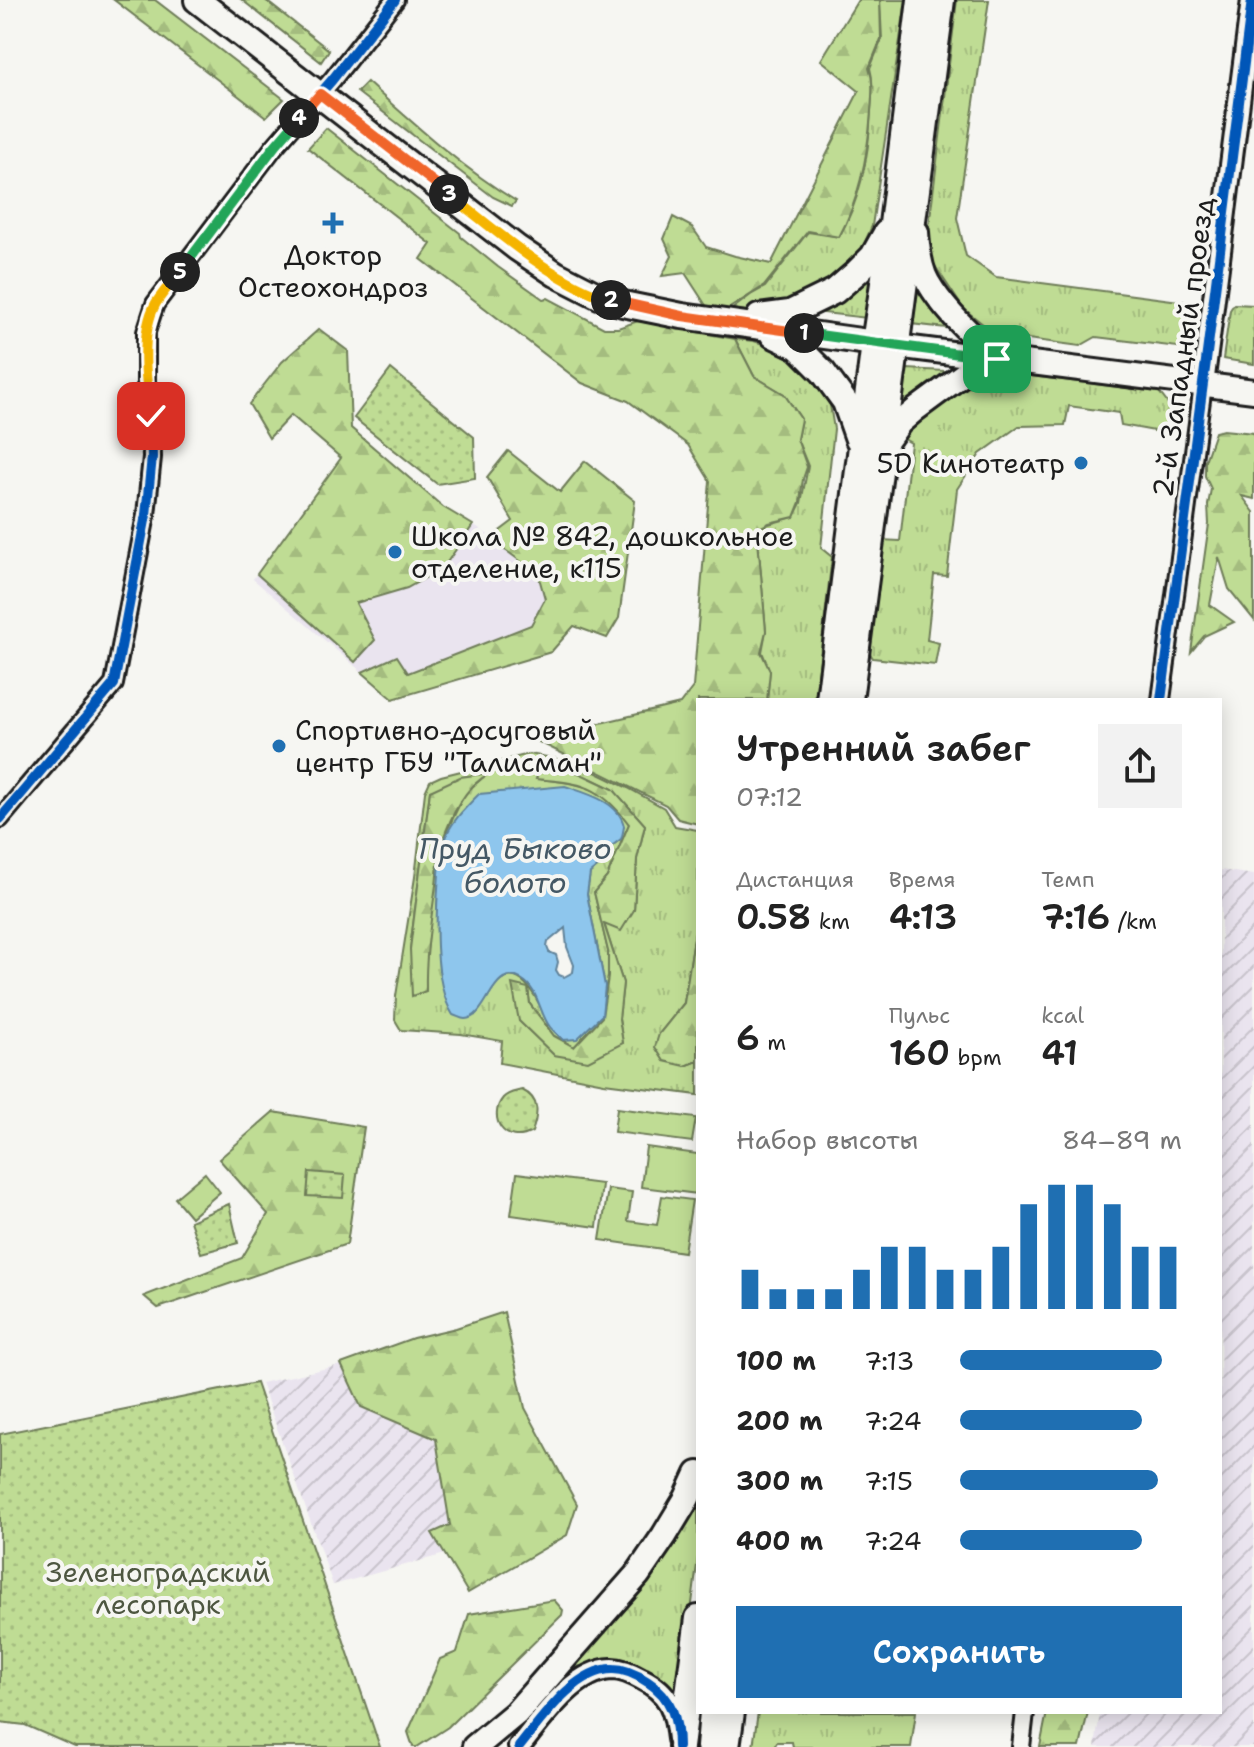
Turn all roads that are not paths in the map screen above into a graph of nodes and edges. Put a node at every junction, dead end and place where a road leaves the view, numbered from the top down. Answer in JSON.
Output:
{"nodes":[{"id":1,"x":197,"y":0,"type":"edge"},
{"id":2,"x":395,"y":0,"type":"edge"},
{"id":3,"x":920,"y":0,"type":"edge"},
{"id":4,"x":942,"y":0,"type":"edge"},
{"id":5,"x":1252,"y":0,"type":"edge"},
{"id":6,"x":320,"y":94,"type":"junction"},
{"id":7,"x":919,"y":165,"type":"junction"},
{"id":8,"x":892,"y":224,"type":"junction"},
{"id":9,"x":729,"y":321,"type":"junction"},
{"id":10,"x":885,"y":345,"type":"junction"},
{"id":11,"x":997,"y":359,"type":"junction"},
{"id":12,"x":1203,"y":385,"type":"junction"},
{"id":13,"x":1254,"y":391,"type":"edge"},
{"id":14,"x":872,"y":446,"type":"junction"},
{"id":15,"x":829,"y":698,"type":"edge"},
{"id":16,"x":850,"y":698,"type":"edge"},
{"id":17,"x":1161,"y":698,"type":"edge"},
{"id":18,"x":0,"y":819,"type":"edge"},
{"id":19,"x":696,"y":1478,"type":"edge"},
{"id":20,"x":696,"y":1632,"type":"edge"},
{"id":21,"x":712,"y":1714,"type":"edge"},
{"id":22,"x":732,"y":1714,"type":"edge"},
{"id":23,"x":1025,"y":1714,"type":"edge"},
{"id":24,"x":475,"y":1747,"type":"edge"},
{"id":25,"x":519,"y":1747,"type":"edge"},
{"id":26,"x":680,"y":1747,"type":"edge"},
{"id":27,"x":709,"y":1747,"type":"edge"},
{"id":28,"x":727,"y":1747,"type":"edge"},
{"id":29,"x":1021,"y":1747,"type":"edge"}],
"edges":[{"from":1,"to":6,"type":"main road"},
{"from":2,"to":6,"type":"street"},
{"from":3,"to":8,"type":"main road"},
{"from":4,"to":7,"type":"main road"},
{"from":5,"to":12,"type":"street","name":"2-й Западный проезд"},
{"from":6,"to":9,"type":"main road"},
{"from":6,"to":18,"type":"street"},
{"from":7,"to":10,"type":"main road"},
{"from":7,"to":11,"type":"main road"},
{"from":8,"to":9,"type":"main road"},
{"from":8,"to":10,"type":"main road"},
{"from":9,"to":10,"type":"main road"},
{"from":9,"to":14,"type":"main road"},
{"from":10,"to":11,"type":"main road"},
{"from":10,"to":14,"type":"main road"},
{"from":11,"to":12,"type":"main road"},
{"from":11,"to":14,"type":"main road"},
{"from":12,"to":13,"type":"main road"},
{"from":12,"to":17,"type":"street","name":"2-й Западный проезд"},
{"from":14,"to":15,"type":"main road"},
{"from":14,"to":16,"type":"main road"},
{"from":19,"to":24,"type":"main road"},
{"from":20,"to":26,"type":"main road"},
{"from":21,"to":27,"type":"main road"},
{"from":22,"to":28,"type":"main road"},
{"from":23,"to":29,"type":"street"},
{"from":25,"to":26,"type":"street"}]}
